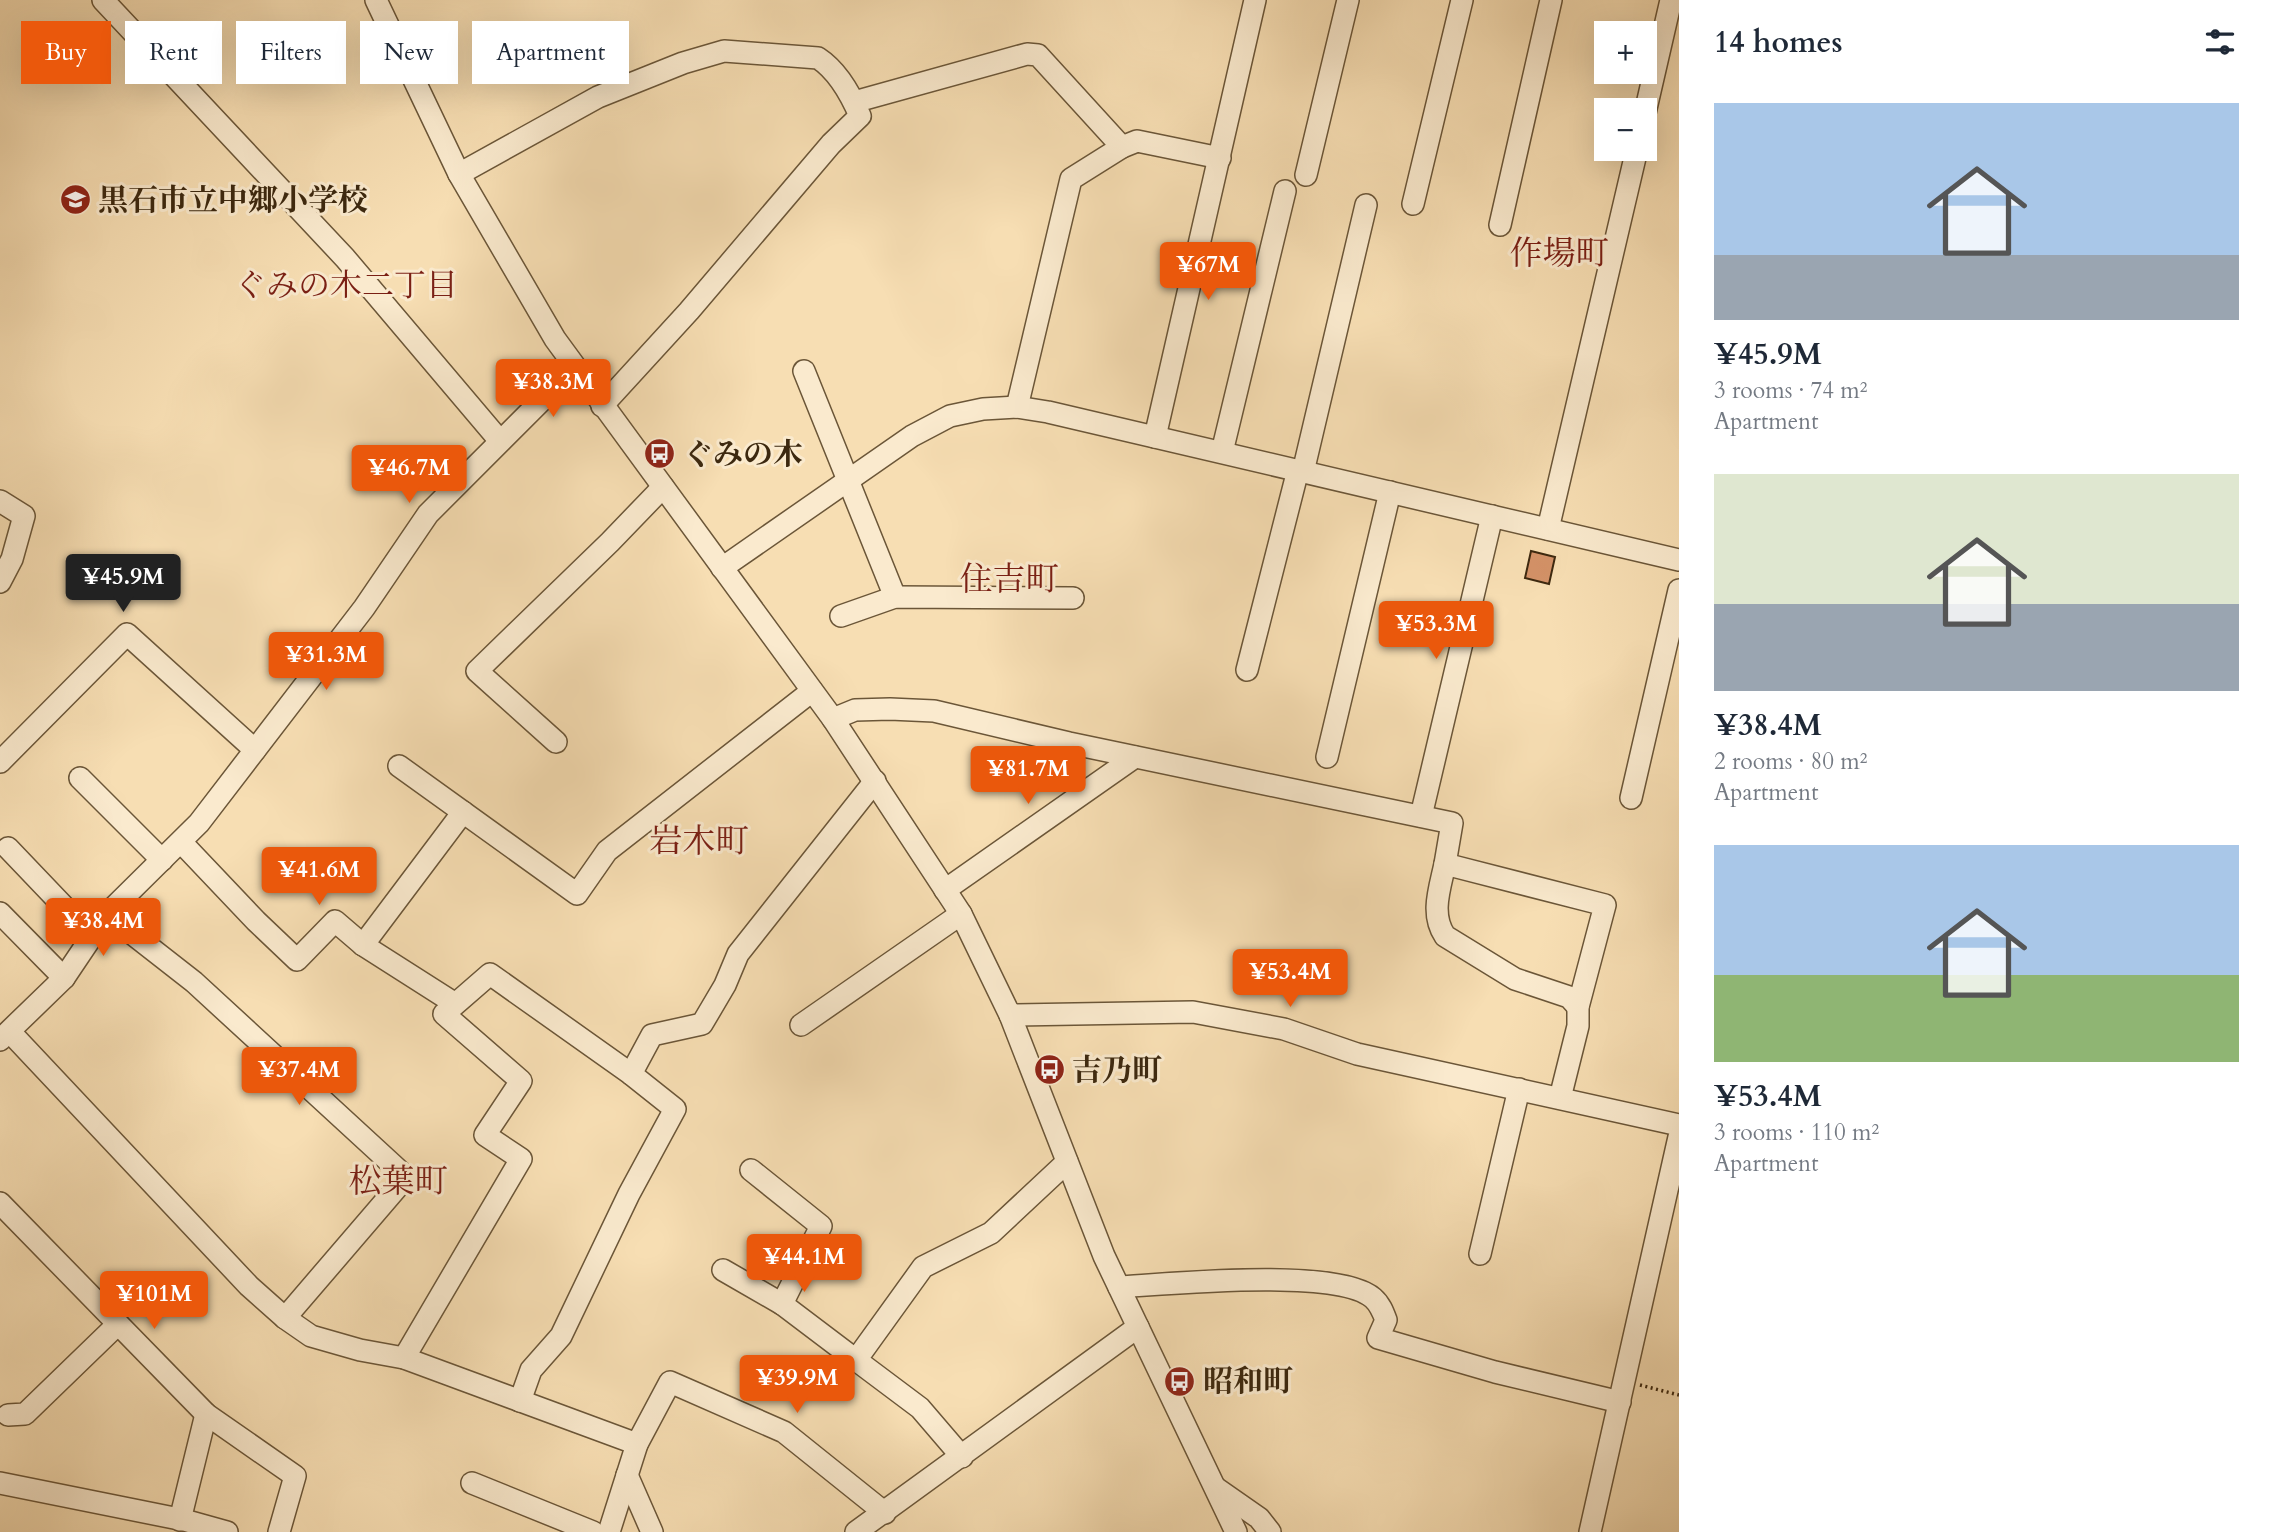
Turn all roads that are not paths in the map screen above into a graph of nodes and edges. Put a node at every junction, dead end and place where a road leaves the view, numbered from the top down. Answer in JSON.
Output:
{"nodes":[{"id":1,"x":376,"y":0,"type":"edge"},
{"id":2,"x":1255,"y":0,"type":"edge"},
{"id":3,"x":1348,"y":0,"type":"edge"},
{"id":4,"x":1462,"y":0,"type":"edge"},
{"id":5,"x":1551,"y":0,"type":"edge"},
{"id":6,"x":1671,"y":0,"type":"edge"},
{"id":7,"x":112,"y":3,"type":"edge"},
{"id":8,"x":1648,"y":98,"type":"edge"},
{"id":9,"x":854,"y":102,"type":"junction"},
{"id":10,"x":1122,"y":147,"type":"junction"},
{"id":11,"x":1220,"y":158,"type":"junction"},
{"id":12,"x":1634,"y":161,"type":"edge"},
{"id":13,"x":459,"y":174,"type":"junction"},
{"id":14,"x":1306,"y":175,"type":"dead end"},
{"id":15,"x":1285,"y":191,"type":"dead end"},
{"id":16,"x":1413,"y":204,"type":"dead end"},
{"id":17,"x":1366,"y":205,"type":"dead end"},
{"id":18,"x":1500,"y":225,"type":"dead end"},
{"id":19,"x":575,"y":367,"type":"junction"},
{"id":20,"x":804,"y":371,"type":"dead end"},
{"id":21,"x":602,"y":406,"type":"junction"},
{"id":22,"x":1017,"y":407,"type":"junction"},
{"id":23,"x":1155,"y":437,"type":"junction"},
{"id":24,"x":500,"y":441,"type":"junction"},
{"id":25,"x":1222,"y":452,"type":"junction"},
{"id":26,"x":1301,"y":471,"type":"junction"},
{"id":27,"x":849,"y":480,"type":"junction"},
{"id":28,"x":663,"y":487,"type":"junction"},
{"id":29,"x":1390,"y":492,"type":"junction"},
{"id":30,"x":0,"y":501,"type":"edge"},
{"id":31,"x":1492,"y":516,"type":"junction"},
{"id":32,"x":1548,"y":529,"type":"junction"},
{"id":33,"x":1679,"y":560,"type":"edge"},
{"id":34,"x":723,"y":568,"type":"junction"},
{"id":35,"x":0,"y":582,"type":"edge"},
{"id":36,"x":1679,"y":590,"type":"edge"},
{"id":37,"x":895,"y":597,"type":"junction"},
{"id":38,"x":1073,"y":598,"type":"dead end"},
{"id":39,"x":841,"y":616,"type":"dead end"},
{"id":40,"x":1247,"y":670,"type":"dead end"},
{"id":41,"x":813,"y":691,"type":"junction"},
{"id":42,"x":833,"y":719,"type":"junction"},
{"id":43,"x":556,"y":742,"type":"dead end"},
{"id":44,"x":255,"y":750,"type":"junction"},
{"id":45,"x":1135,"y":757,"type":"junction"},
{"id":46,"x":1327,"y":757,"type":"dead end"},
{"id":47,"x":0,"y":762,"type":"edge"},
{"id":48,"x":399,"y":766,"type":"dead end"},
{"id":49,"x":80,"y":778,"type":"dead end"},
{"id":50,"x":876,"y":781,"type":"junction"},
{"id":51,"x":1631,"y":798,"type":"dead end"},
{"id":52,"x":463,"y":812,"type":"junction"},
{"id":53,"x":1421,"y":816,"type":"junction"},
{"id":54,"x":181,"y":842,"type":"junction"},
{"id":55,"x":8,"y":848,"type":"dead end"},
{"id":56,"x":162,"y":860,"type":"junction"},
{"id":57,"x":1445,"y":864,"type":"junction"},
{"id":58,"x":945,"y":890,"type":"junction"},
{"id":59,"x":0,"y":913,"type":"edge"},
{"id":60,"x":107,"y":914,"type":"junction"},
{"id":61,"x":961,"y":915,"type":"junction"},
{"id":62,"x":92,"y":936,"type":"junction"},
{"id":63,"x":363,"y":945,"type":"junction"},
{"id":64,"x":64,"y":978,"type":"junction"},
{"id":65,"x":454,"y":1003,"type":"junction"},
{"id":66,"x":1578,"y":1007,"type":"junction"},
{"id":67,"x":1010,"y":1015,"type":"junction"},
{"id":68,"x":801,"y":1025,"type":"dead end"},
{"id":69,"x":5,"y":1036,"type":"edge"},
{"id":70,"x":631,"y":1074,"type":"junction"},
{"id":71,"x":1519,"y":1089,"type":"junction"},
{"id":72,"x":1560,"y":1098,"type":"junction"},
{"id":73,"x":1679,"y":1125,"type":"edge"},
{"id":74,"x":1679,"y":1137,"type":"edge"},
{"id":75,"x":1067,"y":1162,"type":"junction"},
{"id":76,"x":751,"y":1170,"type":"dead end"},
{"id":77,"x":0,"y":1203,"type":"edge"},
{"id":78,"x":1480,"y":1254,"type":"dead end"},
{"id":79,"x":723,"y":1270,"type":"dead end"},
{"id":80,"x":1119,"y":1287,"type":"junction"},
{"id":81,"x":782,"y":1304,"type":"junction"},
{"id":82,"x":285,"y":1318,"type":"junction"},
{"id":83,"x":118,"y":1324,"type":"junction"},
{"id":84,"x":1138,"y":1327,"type":"junction"},
{"id":85,"x":404,"y":1359,"type":"junction"},
{"id":86,"x":856,"y":1360,"type":"junction"},
{"id":87,"x":1622,"y":1392,"type":"junction"},
{"id":88,"x":520,"y":1401,"type":"junction"},
{"id":89,"x":206,"y":1414,"type":"junction"},
{"id":90,"x":3,"y":1418,"type":"edge"},
{"id":91,"x":637,"y":1444,"type":"junction"},
{"id":92,"x":962,"y":1457,"type":"junction"},
{"id":93,"x":627,"y":1475,"type":"junction"},
{"id":94,"x":0,"y":1483,"type":"edge"},
{"id":95,"x":472,"y":1483,"type":"dead end"},
{"id":96,"x":1214,"y":1487,"type":"junction"},
{"id":97,"x":885,"y":1513,"type":"junction"},
{"id":98,"x":180,"y":1520,"type":"junction"},
{"id":99,"x":227,"y":1532,"type":"edge"},
{"id":100,"x":279,"y":1532,"type":"edge"},
{"id":101,"x":593,"y":1532,"type":"edge"},
{"id":102,"x":608,"y":1532,"type":"edge"},
{"id":103,"x":652,"y":1532,"type":"edge"},
{"id":104,"x":856,"y":1532,"type":"edge"},
{"id":105,"x":1236,"y":1532,"type":"edge"},
{"id":106,"x":1270,"y":1532,"type":"edge"},
{"id":107,"x":1590,"y":1532,"type":"edge"}],
"edges":[{"from":1,"to":13,"type":"street"},
{"from":2,"to":11,"type":"street"},
{"from":3,"to":14,"type":"street"},
{"from":4,"to":16,"type":"street"},
{"from":5,"to":18,"type":"street"},
{"from":6,"to":8,"type":"street"},
{"from":7,"to":24,"type":"street"},
{"from":9,"to":10,"type":"street"},
{"from":9,"to":13,"type":"street"},
{"from":9,"to":21,"type":"street"},
{"from":10,"to":11,"type":"street"},
{"from":10,"to":22,"type":"street"},
{"from":11,"to":23,"type":"street"},
{"from":12,"to":32,"type":"street"},
{"from":13,"to":19,"type":"street"},
{"from":15,"to":25,"type":"street"},
{"from":17,"to":26,"type":"street"},
{"from":19,"to":21,"type":"street"},
{"from":19,"to":24,"type":"street"},
{"from":20,"to":27,"type":"street"},
{"from":21,"to":28,"type":"street"},
{"from":22,"to":23,"type":"street"},
{"from":22,"to":27,"type":"street"},
{"from":23,"to":25,"type":"street"},
{"from":24,"to":44,"type":"street"},
{"from":25,"to":26,"type":"street"},
{"from":26,"to":29,"type":"street"},
{"from":26,"to":40,"type":"street"},
{"from":27,"to":34,"type":"street"},
{"from":27,"to":37,"type":"street"},
{"from":28,"to":34,"type":"street"},
{"from":28,"to":43,"type":"street"},
{"from":29,"to":31,"type":"street"},
{"from":29,"to":46,"type":"street"},
{"from":30,"to":35,"type":"street"},
{"from":31,"to":32,"type":"street"},
{"from":31,"to":53,"type":"street"},
{"from":32,"to":33,"type":"street"},
{"from":34,"to":41,"type":"street"},
{"from":36,"to":51,"type":"street"},
{"from":37,"to":38,"type":"street"},
{"from":37,"to":39,"type":"street"},
{"from":41,"to":42,"type":"street"},
{"from":41,"to":52,"type":"street"},
{"from":42,"to":45,"type":"street"},
{"from":42,"to":50,"type":"street"},
{"from":44,"to":47,"type":"street"},
{"from":44,"to":54,"type":"street"},
{"from":45,"to":53,"type":"street"},
{"from":45,"to":58,"type":"street"},
{"from":48,"to":52,"type":"street"},
{"from":49,"to":56,"type":"street"},
{"from":50,"to":58,"type":"street"},
{"from":50,"to":70,"type":"street"},
{"from":52,"to":63,"type":"street"},
{"from":53,"to":57,"type":"street"},
{"from":54,"to":56,"type":"street"},
{"from":54,"to":63,"type":"street"},
{"from":55,"to":62,"type":"street"},
{"from":56,"to":60,"type":"street"},
{"from":57,"to":66,"type":"street"},
{"from":57,"to":66,"type":"street"},
{"from":58,"to":61,"type":"street"},
{"from":59,"to":64,"type":"street"},
{"from":60,"to":62,"type":"street"},
{"from":60,"to":82,"type":"street"},
{"from":61,"to":67,"type":"street"},
{"from":61,"to":68,"type":"street"},
{"from":62,"to":64,"type":"street"},
{"from":63,"to":65,"type":"street"},
{"from":64,"to":69,"type":"street"},
{"from":65,"to":70,"type":"street"},
{"from":65,"to":85,"type":"street"},
{"from":66,"to":72,"type":"street"},
{"from":67,"to":71,"type":"street"},
{"from":67,"to":75,"type":"street"},
{"from":69,"to":82,"type":"street"},
{"from":70,"to":88,"type":"street"},
{"from":71,"to":72,"type":"street"},
{"from":71,"to":78,"type":"street"},
{"from":72,"to":73,"type":"street"},
{"from":74,"to":87,"type":"street"},
{"from":75,"to":80,"type":"street"},
{"from":75,"to":86,"type":"street"},
{"from":76,"to":81,"type":"street"},
{"from":77,"to":83,"type":"street"},
{"from":79,"to":81,"type":"street"},
{"from":80,"to":84,"type":"street"},
{"from":80,"to":87,"type":"street"},
{"from":81,"to":86,"type":"street"},
{"from":82,"to":85,"type":"street"},
{"from":83,"to":89,"type":"street"},
{"from":83,"to":90,"type":"street"},
{"from":84,"to":92,"type":"street"},
{"from":84,"to":96,"type":"street"},
{"from":85,"to":88,"type":"street"},
{"from":86,"to":92,"type":"street"},
{"from":87,"to":107,"type":"street"},
{"from":88,"to":91,"type":"street"},
{"from":89,"to":98,"type":"street"},
{"from":89,"to":100,"type":"street"},
{"from":91,"to":93,"type":"street"},
{"from":91,"to":97,"type":"street"},
{"from":92,"to":97,"type":"street"},
{"from":93,"to":102,"type":"street"},
{"from":93,"to":103,"type":"street"},
{"from":94,"to":98,"type":"street"},
{"from":95,"to":101,"type":"street"},
{"from":96,"to":105,"type":"street"},
{"from":96,"to":106,"type":"street"},
{"from":97,"to":104,"type":"street"},
{"from":98,"to":99,"type":"street"}]}
